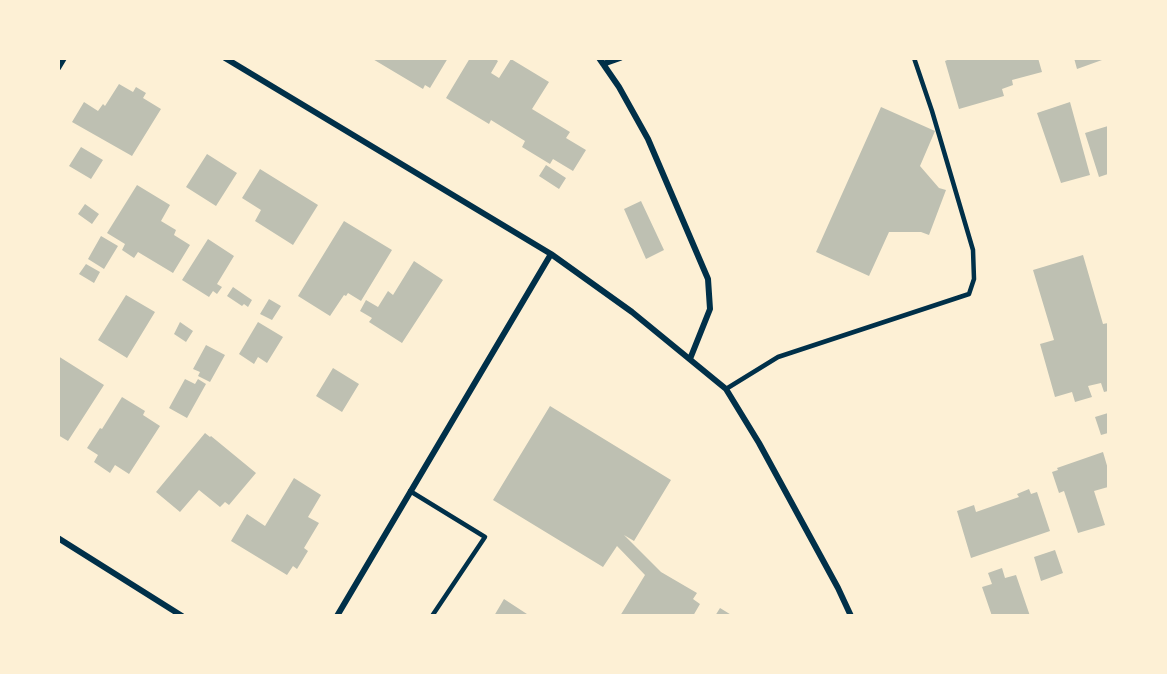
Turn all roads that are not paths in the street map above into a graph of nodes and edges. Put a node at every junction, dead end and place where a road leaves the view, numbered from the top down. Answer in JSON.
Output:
{"nodes":[{"id":1,"x":64,"y":58,"type":"edge"},
{"id":2,"x":225,"y":58,"type":"edge"},
{"id":3,"x":620,"y":58,"type":"edge"},
{"id":4,"x":914,"y":58,"type":"edge"},
{"id":5,"x":601,"y":61,"type":"edge"},
{"id":6,"x":58,"y":68,"type":"edge"},
{"id":7,"x":551,"y":255,"type":"junction"},
{"id":8,"x":690,"y":358,"type":"junction"},
{"id":9,"x":726,"y":390,"type":"junction"},
{"id":10,"x":410,"y":491,"type":"junction"},
{"id":11,"x":58,"y":538,"type":"edge"},
{"id":12,"x":182,"y":615,"type":"edge"},
{"id":13,"x":337,"y":615,"type":"edge"},
{"id":14,"x":432,"y":615,"type":"edge"},
{"id":15,"x":851,"y":615,"type":"edge"}],
"edges":[{"from":1,"to":6,"type":"street"},
{"from":2,"to":7,"type":"street"},
{"from":3,"to":5,"type":"street"},
{"from":4,"to":9,"type":"lane"},
{"from":5,"to":8,"type":"street"},
{"from":7,"to":8,"type":"street"},
{"from":7,"to":10,"type":"street"},
{"from":8,"to":9,"type":"street"},
{"from":9,"to":15,"type":"street"},
{"from":10,"to":13,"type":"street"},
{"from":10,"to":14,"type":"lane"},
{"from":11,"to":12,"type":"street"}]}
